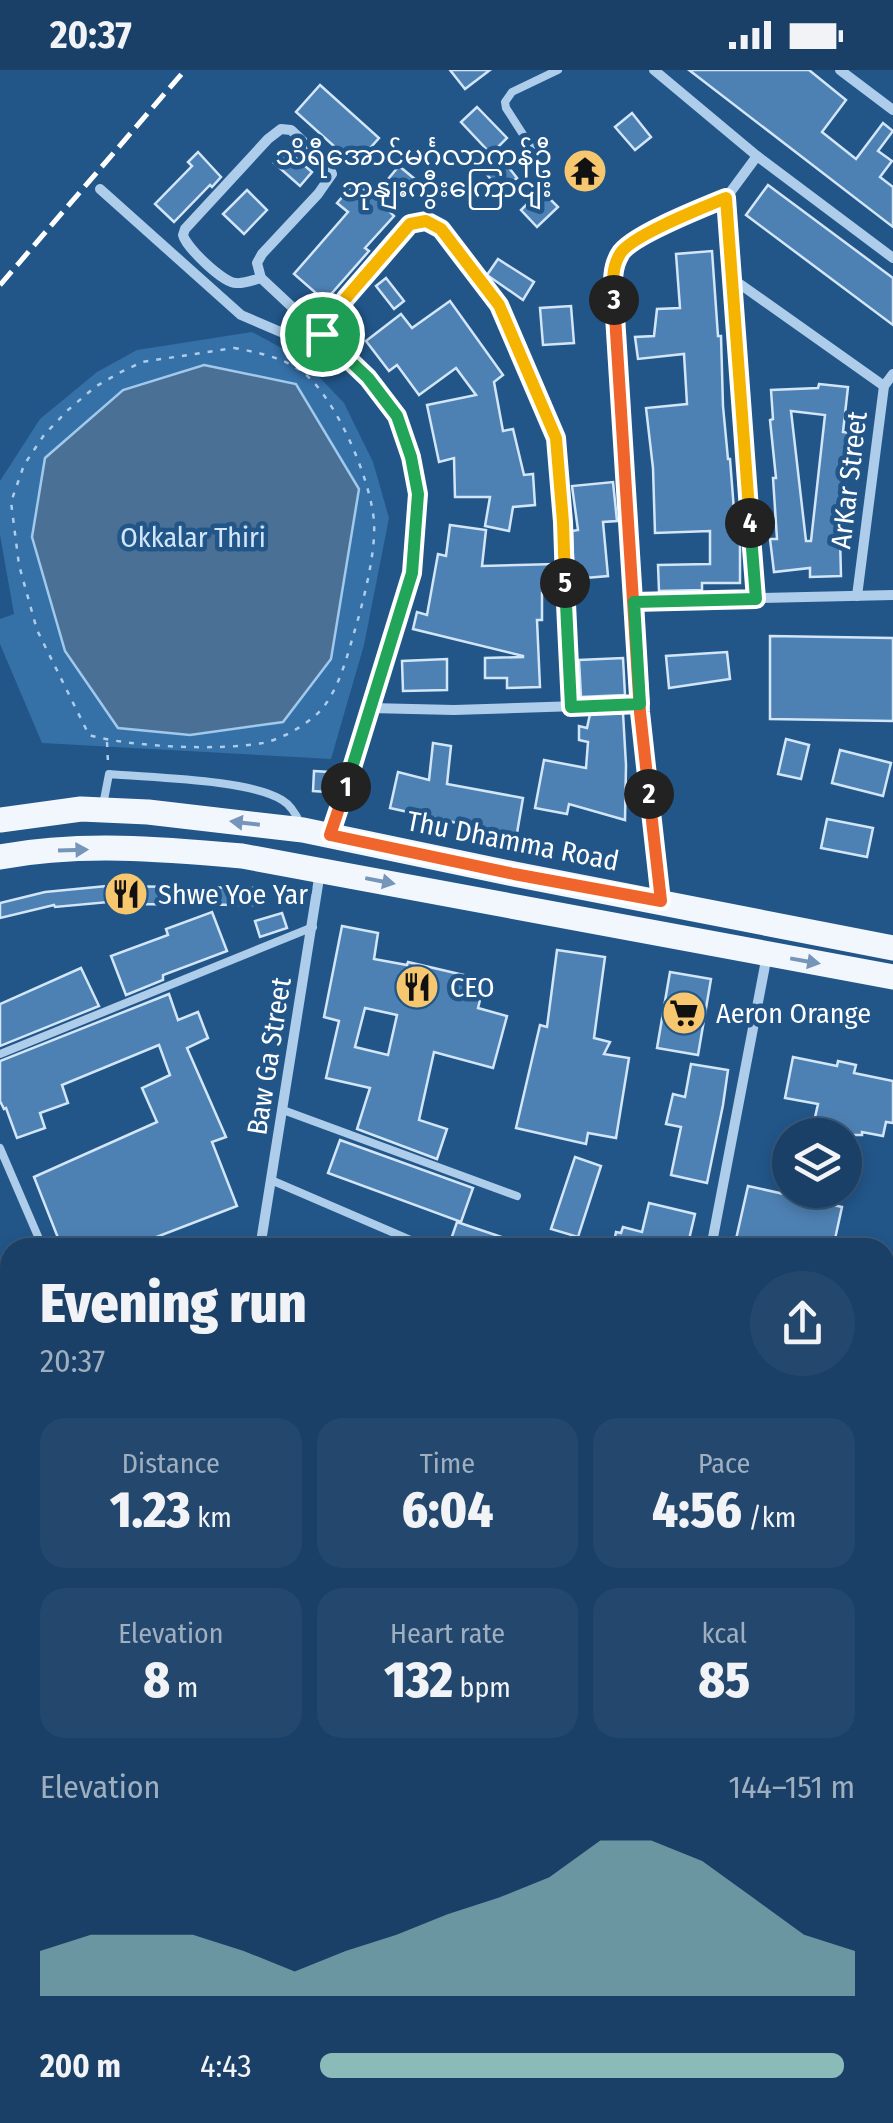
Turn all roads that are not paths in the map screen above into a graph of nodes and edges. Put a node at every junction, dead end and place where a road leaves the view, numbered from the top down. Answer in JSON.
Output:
{"nodes":[{"id":1,"x":558,"y":70,"type":"edge"},
{"id":2,"x":654,"y":70,"type":"edge"},
{"id":3,"x":840,"y":70,"type":"edge"},
{"id":4,"x":893,"y":110,"type":"edge"},
{"id":5,"x":533,"y":150,"type":"dead end"},
{"id":6,"x":757,"y":156,"type":"junction"},
{"id":7,"x":100,"y":190,"type":"dead end"},
{"id":8,"x":726,"y":198,"type":"junction"},
{"id":9,"x":893,"y":258,"type":"edge"},
{"id":10,"x":730,"y":277,"type":"junction"},
{"id":11,"x":261,"y":278,"type":"junction"},
{"id":12,"x":322,"y":334,"type":"junction"},
{"id":13,"x":893,"y":374,"type":"edge"},
{"id":14,"x":884,"y":386,"type":"junction"},
{"id":15,"x":893,"y":595,"type":"edge"},
{"id":16,"x":857,"y":596,"type":"junction"},
{"id":17,"x":756,"y":599,"type":"junction"},
{"id":18,"x":634,"y":602,"type":"junction"},
{"id":19,"x":640,"y":704,"type":"junction"},
{"id":20,"x":571,"y":707,"type":"junction"},
{"id":21,"x":370,"y":708,"type":"junction"},
{"id":22,"x":102,"y":810,"type":"junction"},
{"id":23,"x":0,"y":820,"type":"edge"},
{"id":24,"x":303,"y":830,"type":"junction"},
{"id":25,"x":330,"y":835,"type":"junction"},
{"id":26,"x":0,"y":857,"type":"edge"},
{"id":27,"x":320,"y":870,"type":"junction"},
{"id":28,"x":656,"y":900,"type":"junction"},
{"id":29,"x":312,"y":926,"type":"junction"},
{"id":30,"x":893,"y":948,"type":"edge"},
{"id":31,"x":767,"y":954,"type":"junction"},
{"id":32,"x":893,"y":977,"type":"edge"},
{"id":33,"x":0,"y":1054,"type":"edge"},
{"id":34,"x":283,"y":1110,"type":"junction"},
{"id":35,"x":0,"y":1148,"type":"edge"},
{"id":36,"x":271,"y":1180,"type":"junction"},
{"id":37,"x":516,"y":1196,"type":"dead end"},
{"id":38,"x":39,"y":1238,"type":"edge"},
{"id":39,"x":262,"y":1238,"type":"edge"},
{"id":40,"x":407,"y":1238,"type":"edge"},
{"id":41,"x":713,"y":1238,"type":"edge"}],
"edges":[{"from":1,"to":5,"type":"lane"},
{"from":2,"to":6,"type":"street"},
{"from":3,"to":4,"type":"street"},
{"from":6,"to":8,"type":"street"},
{"from":6,"to":9,"type":"street"},
{"from":7,"to":12,"type":"street"},
{"from":8,"to":10,"type":"street"},
{"from":8,"to":18,"type":"street"},
{"from":10,"to":14,"type":"street"},
{"from":10,"to":17,"type":"street"},
{"from":11,"to":11,"type":"street"},
{"from":11,"to":12,"type":"street"},
{"from":12,"to":20,"type":"street"},
{"from":12,"to":21,"type":"street"},
{"from":13,"to":14,"type":"street","name":"ArKar Street"},
{"from":14,"to":16,"type":"street","name":"ArKar Street"},
{"from":15,"to":16,"type":"street"},
{"from":16,"to":17,"type":"street"},
{"from":17,"to":18,"type":"street"},
{"from":18,"to":19,"type":"street"},
{"from":19,"to":20,"type":"street"},
{"from":19,"to":28,"type":"street"},
{"from":20,"to":21,"type":"street"},
{"from":21,"to":25,"type":"street"},
{"from":22,"to":23,"type":"main road","name":"Thu Dhamma Road"},
{"from":24,"to":22,"type":"main road","name":"Thu Dhamma Road","one_way":true},
{"from":22,"to":24,"type":"lane"},
{"from":24,"to":25,"type":"main road","name":"Thu Dhamma Road"},
{"from":25,"to":28,"type":"main road","name":"Thu Dhamma Road"},
{"from":26,"to":27,"type":"main road","one_way":true},
{"from":27,"to":29,"type":"street","name":"Baw Ga Street"},
{"from":27,"to":31,"type":"main road","one_way":true},
{"from":28,"to":30,"type":"main road","name":"Thu Dhamma Road"},
{"from":29,"to":33,"type":"lane"},
{"from":29,"to":34,"type":"street","name":"Baw Ga Street"},
{"from":31,"to":32,"type":"main road","one_way":true},
{"from":31,"to":41,"type":"street"},
{"from":34,"to":36,"type":"street","name":"Baw Ga Street"},
{"from":34,"to":37,"type":"lane"},
{"from":35,"to":38,"type":"lane"},
{"from":36,"to":39,"type":"street","name":"Baw Ga Street"},
{"from":36,"to":40,"type":"lane"}]}
